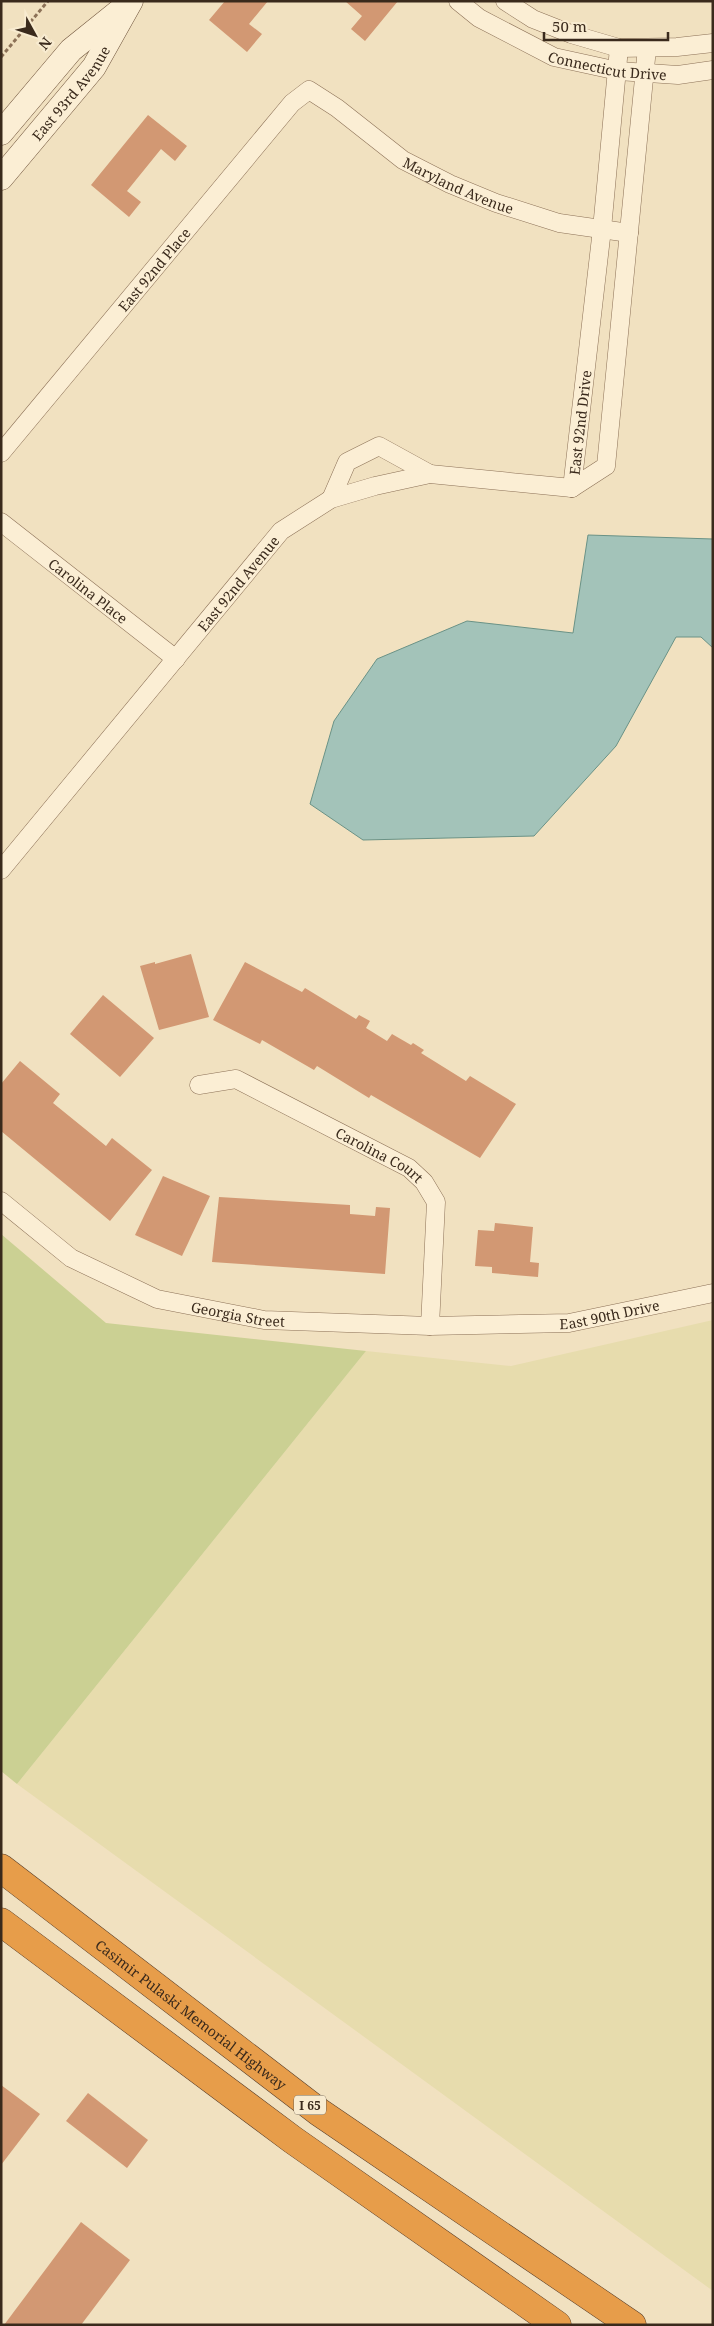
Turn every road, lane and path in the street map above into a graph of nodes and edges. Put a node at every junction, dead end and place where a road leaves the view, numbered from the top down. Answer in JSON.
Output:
{"nodes":[{"id":1,"x":48,"y":1,"type":"edge"},
{"id":2,"x":131,"y":1,"type":"edge"},
{"id":3,"x":458,"y":1,"type":"edge"},
{"id":4,"x":505,"y":1,"type":"edge"},
{"id":5,"x":713,"y":43,"type":"edge"},
{"id":6,"x":619,"y":48,"type":"junction"},
{"id":7,"x":647,"y":48,"type":"junction"},
{"id":8,"x":1,"y":57,"type":"edge"},
{"id":9,"x":713,"y":70,"type":"edge"},
{"id":10,"x":618,"y":71,"type":"junction"},
{"id":11,"x":644,"y":73,"type":"junction"},
{"id":12,"x":309,"y":90,"type":"joint"},
{"id":13,"x":1,"y":133,"type":"edge"},
{"id":14,"x":1,"y":178,"type":"edge"},
{"id":15,"x":602,"y":229,"type":"junction"},
{"id":16,"x":629,"y":233,"type":"junction"},
{"id":17,"x":1,"y":453,"type":"edge"},
{"id":18,"x":430,"y":474,"type":"junction"},
{"id":19,"x":572,"y":488,"type":"junction"},
{"id":20,"x":331,"y":499,"type":"junction"},
{"id":21,"x":1,"y":522,"type":"edge"},
{"id":22,"x":176,"y":659,"type":"junction"},
{"id":23,"x":1,"y":870,"type":"edge"},
{"id":24,"x":199,"y":1085,"type":"dead end"},
{"id":25,"x":1,"y":1201,"type":"edge"},
{"id":26,"x":713,"y":1293,"type":"edge"},
{"id":27,"x":505,"y":1324,"type":"joint"},
{"id":28,"x":430,"y":1326,"type":"junction"},
{"id":29,"x":1,"y":1868,"type":"edge"},
{"id":30,"x":1,"y":1922,"type":"edge"},
{"id":31,"x":557,"y":2325,"type":"edge"},
{"id":32,"x":632,"y":2325,"type":"edge"}],
"edges":[{"from":1,"to":8,"type":"path"},
{"from":2,"to":13,"type":"street","name":"East 93rd Avenue"},
{"from":2,"to":14,"type":"street","name":"East 93rd Avenue"},
{"from":3,"to":10,"type":"street","name":"Connecticut Drive"},
{"from":4,"to":6,"type":"street","name":"Connecticut Drive"},
{"from":5,"to":7,"type":"street","name":"Connecticut Drive"},
{"from":6,"to":7,"type":"street","name":"Connecticut Drive"},
{"from":6,"to":10,"type":"street","name":"East 92nd Drive"},
{"from":7,"to":11,"type":"street","name":"East 92nd Drive"},
{"from":9,"to":11,"type":"street","name":"Connecticut Drive"},
{"from":10,"to":11,"type":"street","name":"Connecticut Drive"},
{"from":10,"to":15,"type":"street","name":"East 92nd Drive"},
{"from":11,"to":16,"type":"street","name":"East 92nd Drive"},
{"from":12,"to":15,"type":"street","name":"Maryland Avenue"},
{"from":12,"to":17,"type":"street","name":"East 92nd Place"},
{"from":15,"to":16,"type":"street","name":"Maryland Avenue"},
{"from":15,"to":19,"type":"street","name":"East 92nd Drive"},
{"from":16,"to":19,"type":"street","name":"East 92nd Drive"},
{"from":18,"to":19,"type":"street","name":"East 92nd Avenue"},
{"from":18,"to":20,"type":"street","name":"East 92nd Avenue"},
{"from":18,"to":20,"type":"street"},
{"from":20,"to":22,"type":"street","name":"East 92nd Avenue"},
{"from":21,"to":22,"type":"street","name":"Carolina Place"},
{"from":22,"to":23,"type":"street","name":"East 92nd Avenue"},
{"from":24,"to":28,"type":"street","name":"Carolina Court"},
{"from":25,"to":28,"type":"street","name":"Georgia Street"},
{"from":26,"to":27,"type":"street","name":"East 90th Drive"},
{"from":27,"to":28,"type":"street","name":"Georgia Street"},
{"from":29,"to":32,"type":"highway","name":"Casimir Pulaski Memorial Highway","number":"I 65"},
{"from":30,"to":31,"type":"highway"}]}
